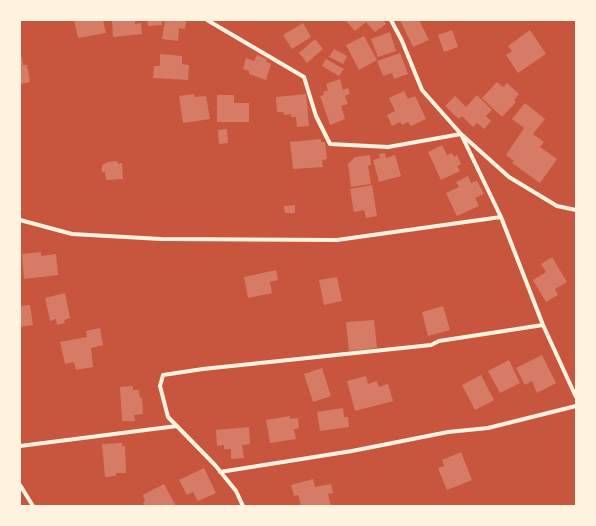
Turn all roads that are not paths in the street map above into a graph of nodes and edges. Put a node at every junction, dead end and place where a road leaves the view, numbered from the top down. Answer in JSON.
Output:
{"nodes":[{"id":1,"x":207,"y":20,"type":"edge"},
{"id":2,"x":391,"y":20,"type":"edge"},
{"id":3,"x":462,"y":134,"type":"junction"},
{"id":4,"x":576,"y":210,"type":"edge"},
{"id":5,"x":501,"y":217,"type":"junction"},
{"id":6,"x":20,"y":220,"type":"edge"},
{"id":7,"x":543,"y":325,"type":"junction"},
{"id":8,"x":576,"y":397,"type":"edge"},
{"id":9,"x":576,"y":406,"type":"edge"},
{"id":10,"x":177,"y":426,"type":"junction"},
{"id":11,"x":20,"y":446,"type":"edge"},
{"id":12,"x":220,"y":472,"type":"junction"},
{"id":13,"x":20,"y":485,"type":"edge"},
{"id":14,"x":33,"y":506,"type":"edge"},
{"id":15,"x":243,"y":506,"type":"edge"}],
"edges":[{"from":1,"to":3,"type":"street"},
{"from":2,"to":3,"type":"street"},
{"from":3,"to":4,"type":"street"},
{"from":3,"to":5,"type":"street"},
{"from":5,"to":6,"type":"street"},
{"from":5,"to":7,"type":"street"},
{"from":7,"to":8,"type":"street"},
{"from":7,"to":10,"type":"street"},
{"from":9,"to":12,"type":"street"},
{"from":10,"to":11,"type":"street"},
{"from":10,"to":12,"type":"street"},
{"from":12,"to":15,"type":"street"},
{"from":13,"to":14,"type":"street"}]}
